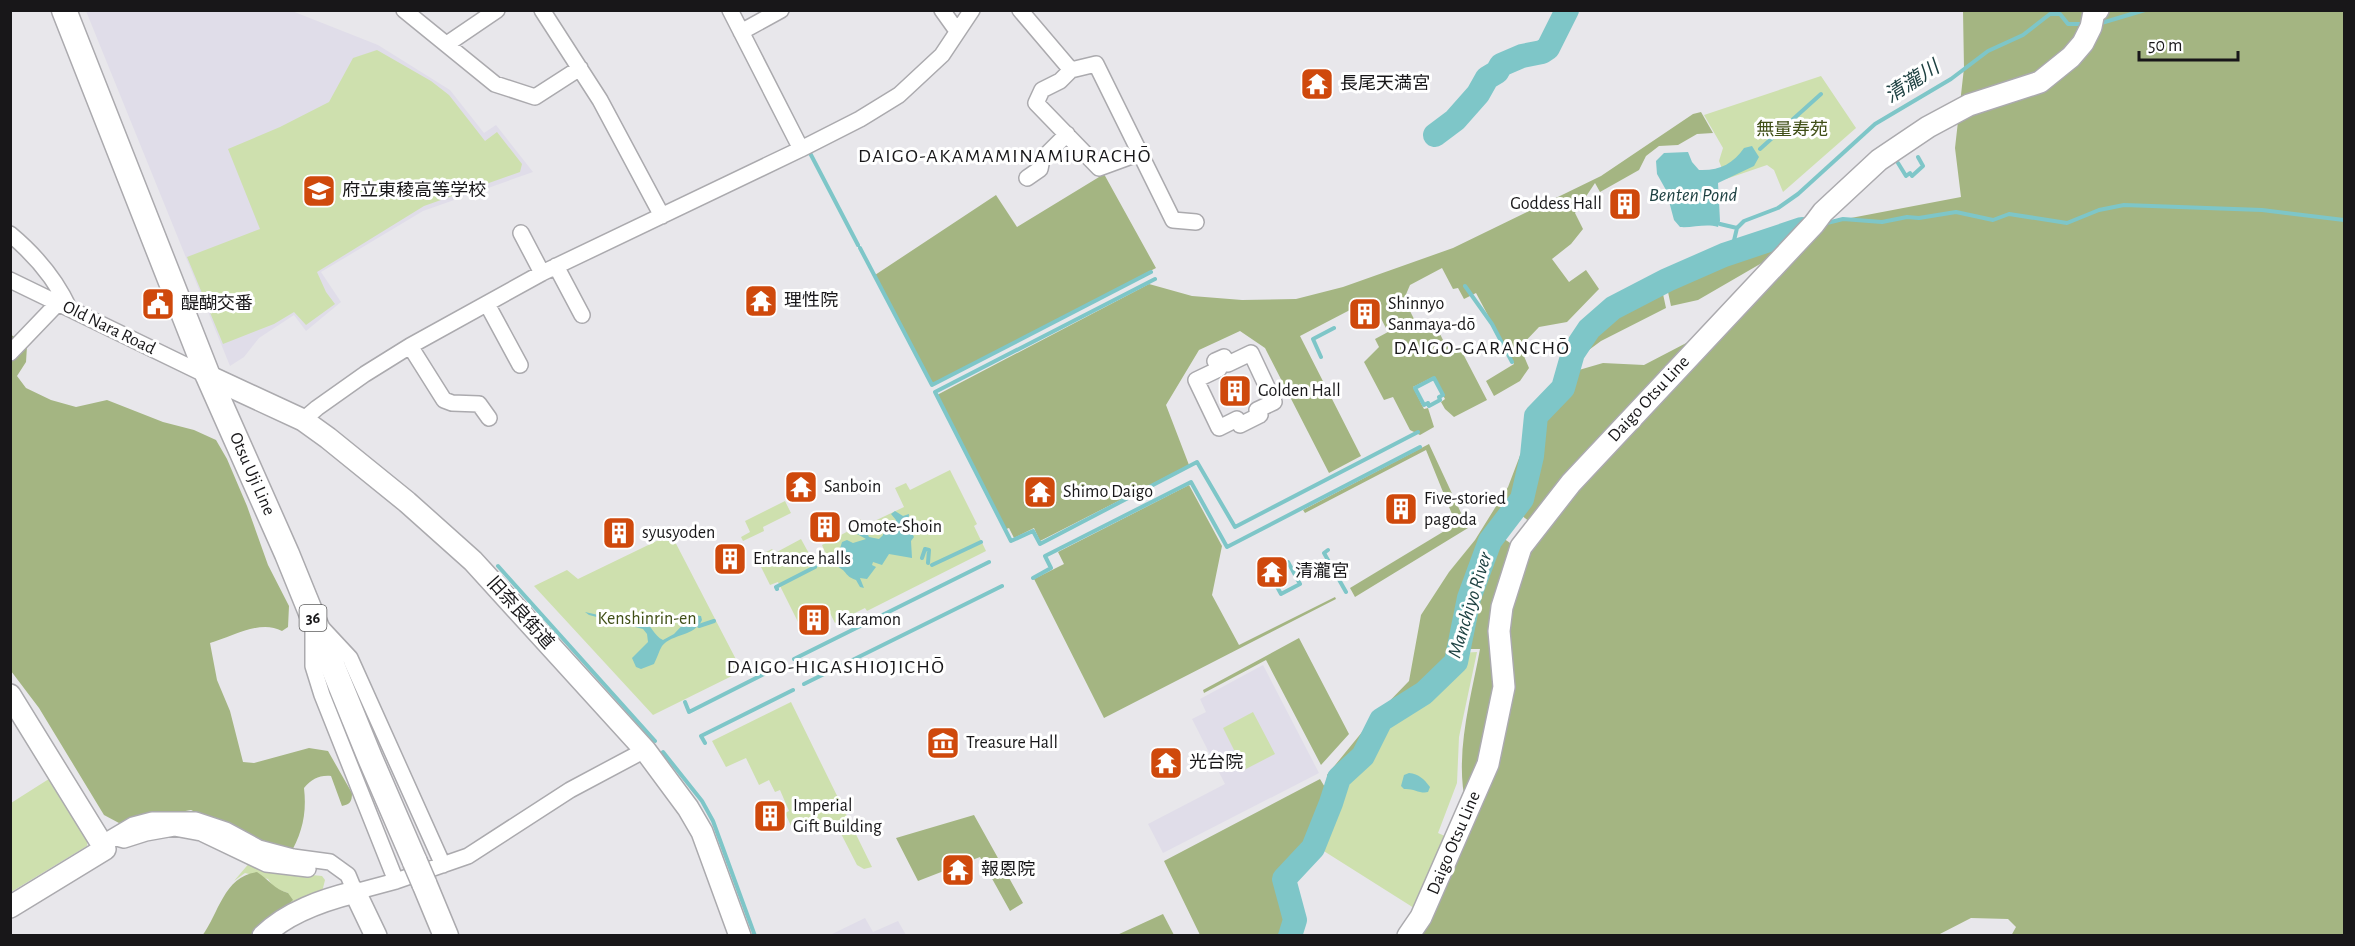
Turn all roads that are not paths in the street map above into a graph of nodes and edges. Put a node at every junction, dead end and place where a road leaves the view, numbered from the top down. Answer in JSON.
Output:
{"nodes":[{"id":1,"x":64,"y":10,"type":"edge"},
{"id":2,"x":404,"y":10,"type":"edge"},
{"id":3,"x":497,"y":10,"type":"edge"},
{"id":4,"x":542,"y":10,"type":"edge"},
{"id":5,"x":730,"y":10,"type":"edge"},
{"id":6,"x":781,"y":10,"type":"edge"},
{"id":7,"x":942,"y":10,"type":"edge"},
{"id":8,"x":972,"y":10,"type":"edge"},
{"id":9,"x":1020,"y":10,"type":"edge"},
{"id":10,"x":2094,"y":18,"type":"edge"},
{"id":11,"x":957,"y":32,"type":"junction"},
{"id":12,"x":741,"y":33,"type":"junction"},
{"id":13,"x":447,"y":44,"type":"junction"},
{"id":14,"x":580,"y":68,"type":"junction"},
{"id":15,"x":1071,"y":70,"type":"junction"},
{"id":16,"x":1067,"y":134,"type":"junction"},
{"id":17,"x":801,"y":149,"type":"junction"},
{"id":18,"x":1140,"y":153,"type":"junction"},
{"id":19,"x":1027,"y":178,"type":"dead end"},
{"id":20,"x":662,"y":216,"type":"junction"},
{"id":21,"x":1196,"y":222,"type":"dead end"},
{"id":22,"x":521,"y":233,"type":"dead end"},
{"id":23,"x":10,"y":234,"type":"edge"},
{"id":24,"x":556,"y":266,"type":"junction"},
{"id":25,"x":542,"y":273,"type":"junction"},
{"id":26,"x":10,"y":280,"type":"edge"},
{"id":27,"x":487,"y":304,"type":"junction"},
{"id":28,"x":64,"y":306,"type":"junction"},
{"id":29,"x":582,"y":315,"type":"dead end"},
{"id":30,"x":410,"y":345,"type":"junction"},
{"id":31,"x":10,"y":353,"type":"edge"},
{"id":32,"x":520,"y":365,"type":"dead end"},
{"id":33,"x":208,"y":376,"type":"junction"},
{"id":34,"x":1274,"y":402,"type":"joint"},
{"id":35,"x":489,"y":418,"type":"dead end"},
{"id":36,"x":303,"y":420,"type":"junction"},
{"id":37,"x":313,"y":618,"type":"junction"},
{"id":38,"x":10,"y":695,"type":"edge"},
{"id":39,"x":645,"y":750,"type":"junction"},
{"id":40,"x":107,"y":841,"type":"junction"},
{"id":41,"x":443,"y":865,"type":"junction"},
{"id":42,"x":396,"y":881,"type":"junction"},
{"id":43,"x":355,"y":892,"type":"junction"},
{"id":44,"x":10,"y":907,"type":"edge"},
{"id":45,"x":263,"y":936,"type":"edge"},
{"id":46,"x":376,"y":936,"type":"edge"},
{"id":47,"x":446,"y":936,"type":"edge"},
{"id":48,"x":740,"y":936,"type":"edge"},
{"id":49,"x":1408,"y":936,"type":"edge"}],
"edges":[{"from":1,"to":33,"type":"main road","name":"Otsu Uji Line","number":"36"},
{"from":2,"to":13,"type":"street"},
{"from":3,"to":13,"type":"street"},
{"from":4,"to":14,"type":"street"},
{"from":5,"to":12,"type":"street"},
{"from":6,"to":12,"type":"street"},
{"from":7,"to":11,"type":"street"},
{"from":8,"to":11,"type":"street"},
{"from":9,"to":15,"type":"street"},
{"from":10,"to":49,"type":"street","name":"Daigo Otsu Line"},
{"from":11,"to":17,"type":"street"},
{"from":12,"to":17,"type":"street"},
{"from":13,"to":14,"type":"street"},
{"from":14,"to":20,"type":"street"},
{"from":15,"to":16,"type":"street"},
{"from":15,"to":18,"type":"street"},
{"from":16,"to":18,"type":"street"},
{"from":16,"to":19,"type":"street"},
{"from":17,"to":20,"type":"street"},
{"from":18,"to":21,"type":"street"},
{"from":20,"to":24,"type":"street"},
{"from":22,"to":25,"type":"street"},
{"from":23,"to":28,"type":"street"},
{"from":24,"to":25,"type":"street"},
{"from":24,"to":29,"type":"street"},
{"from":25,"to":27,"type":"street"},
{"from":26,"to":28,"type":"street","name":"Old Nara Road"},
{"from":27,"to":30,"type":"street"},
{"from":27,"to":32,"type":"street"},
{"from":28,"to":31,"type":"street"},
{"from":28,"to":33,"type":"street","name":"Old Nara Road"},
{"from":30,"to":35,"type":"street"},
{"from":30,"to":36,"type":"street"},
{"from":33,"to":36,"type":"street","name":"旧奈良街道"},
{"from":33,"to":37,"type":"main road","name":"Otsu Uji Line","number":"36"},
{"from":34,"to":34,"type":"street"},
{"from":36,"to":39,"type":"street","name":"旧奈良街道"},
{"from":37,"to":41,"type":"street"},
{"from":37,"to":42,"type":"street"},
{"from":37,"to":47,"type":"main road","name":"Otsu Uji Line","number":"36"},
{"from":38,"to":40,"type":"street"},
{"from":39,"to":41,"type":"street"},
{"from":39,"to":48,"type":"street","name":"旧奈良街道"},
{"from":40,"to":43,"type":"street"},
{"from":40,"to":44,"type":"street"},
{"from":41,"to":42,"type":"street"},
{"from":42,"to":43,"type":"street"},
{"from":43,"to":45,"type":"street"},
{"from":43,"to":46,"type":"street"}]}
